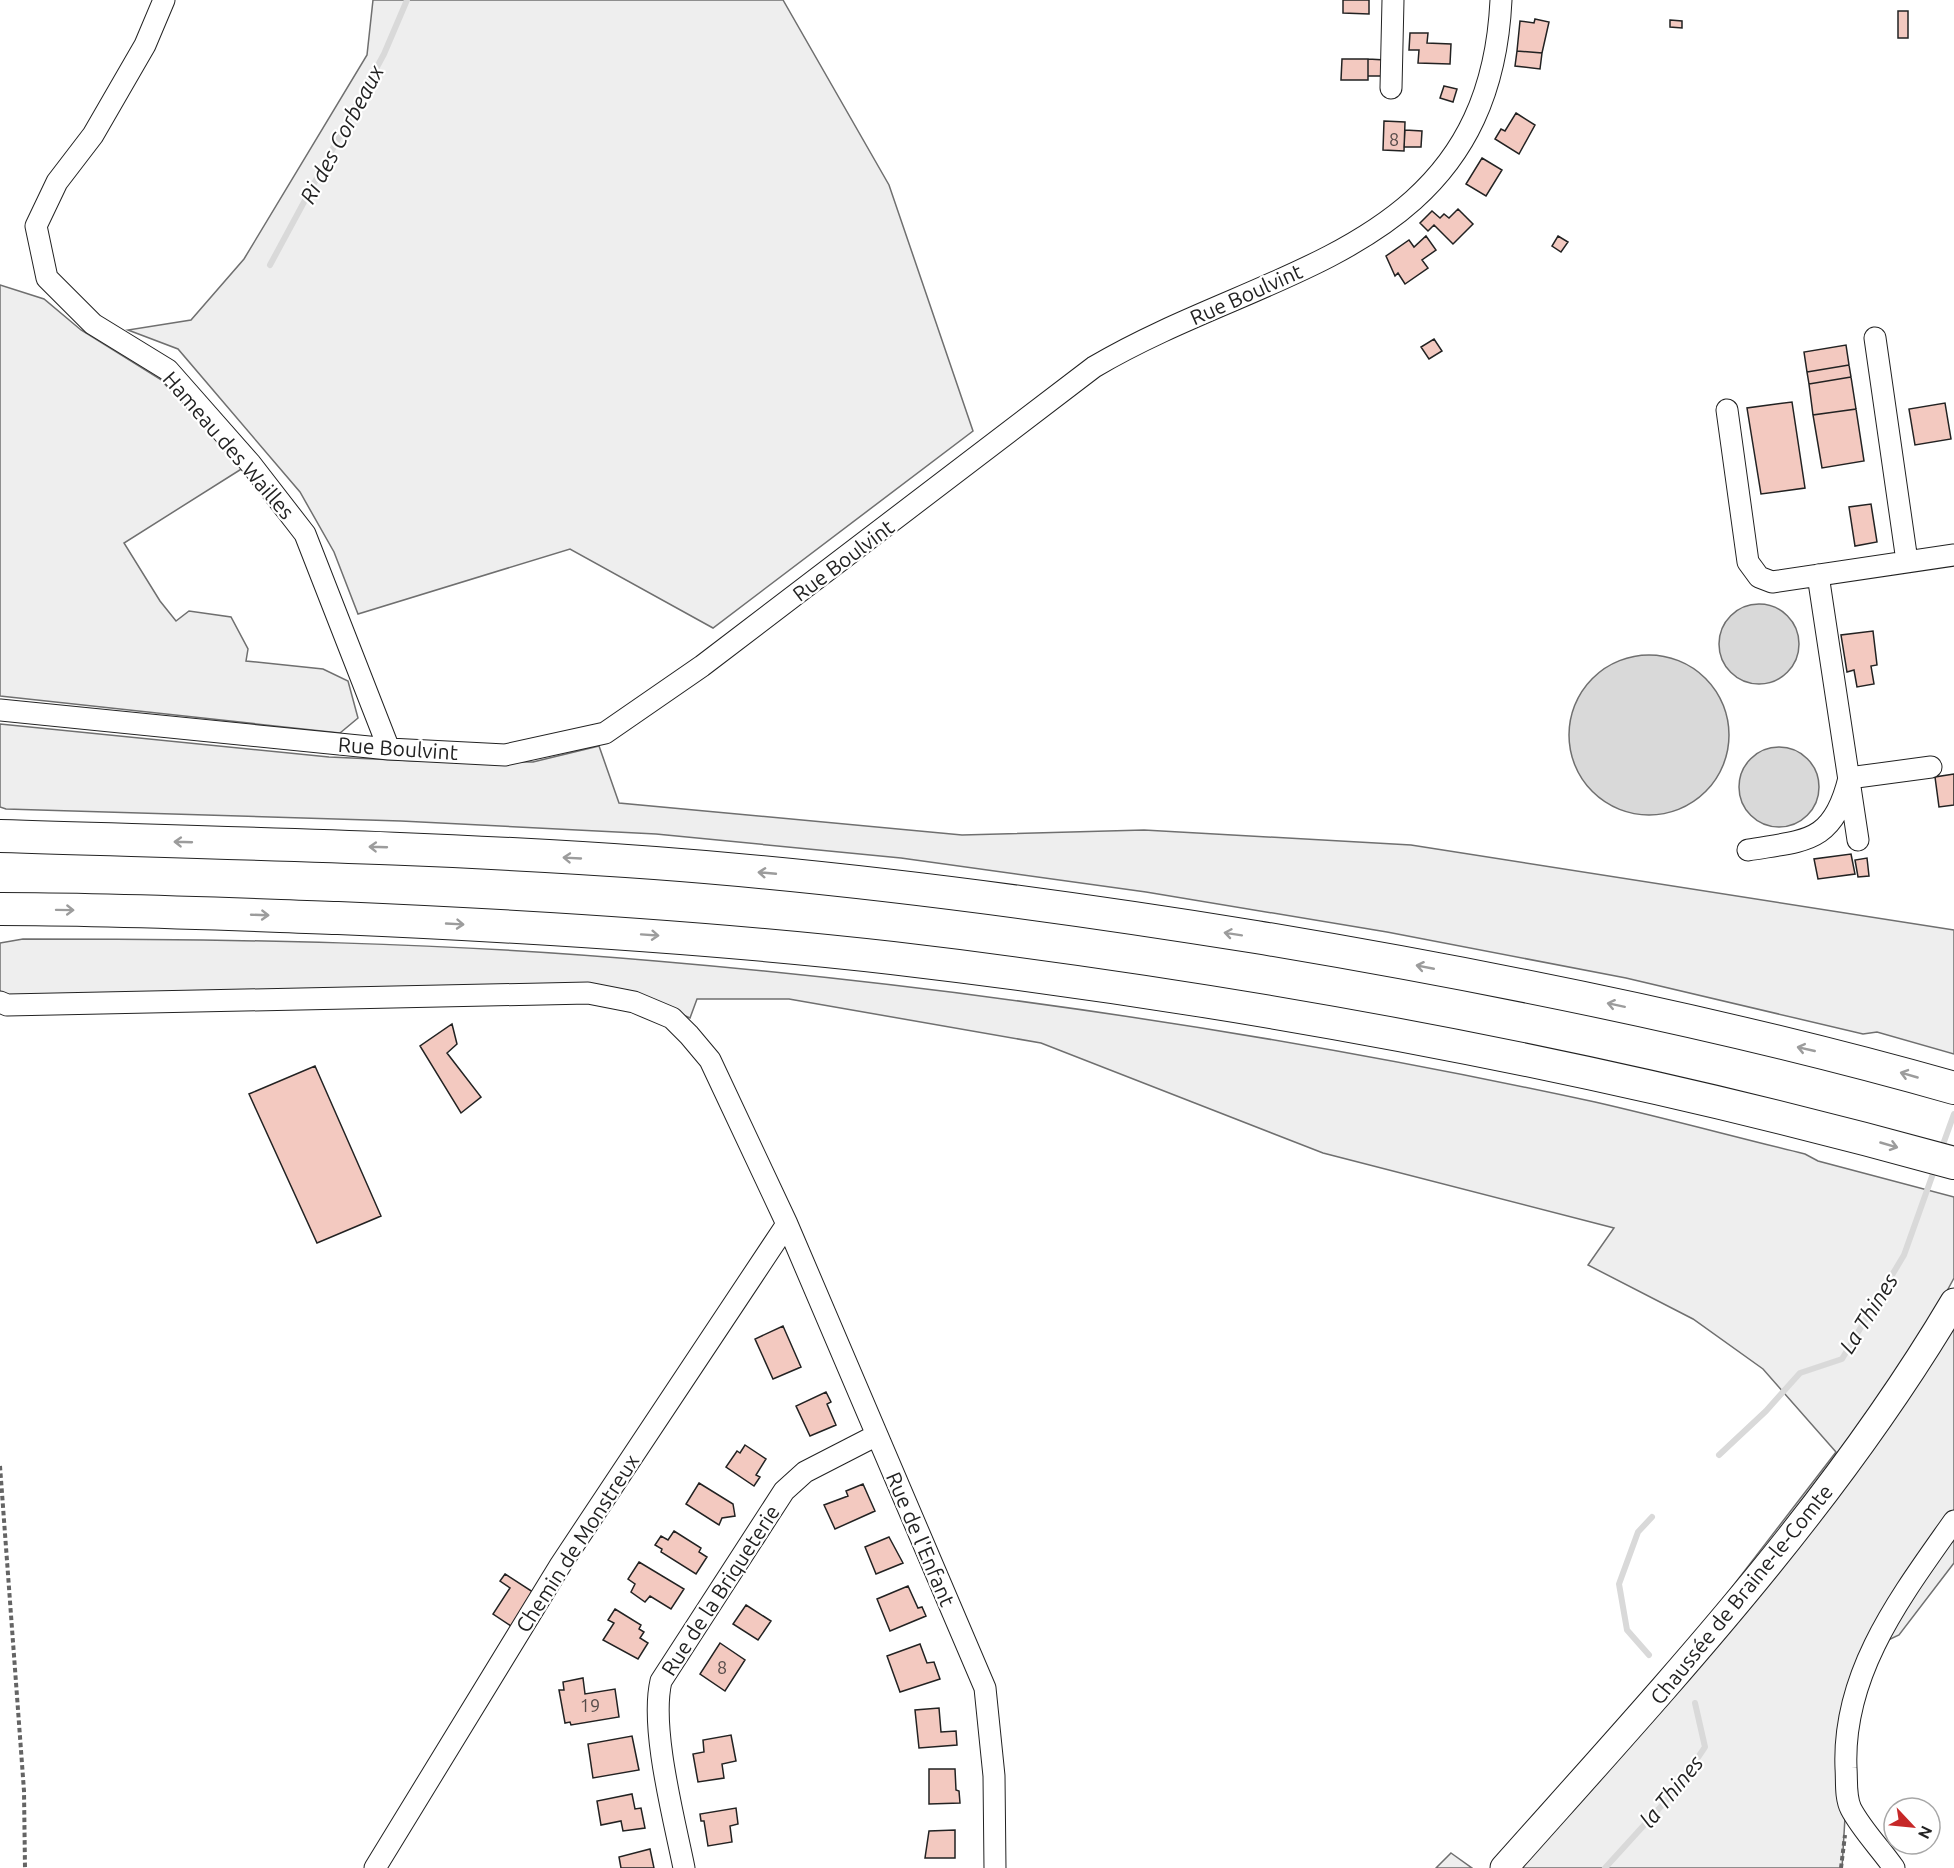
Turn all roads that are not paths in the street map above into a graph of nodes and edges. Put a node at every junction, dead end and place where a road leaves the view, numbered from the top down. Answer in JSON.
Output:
{"nodes":[{"id":1,"x":164,"y":0,"type":"edge"},
{"id":2,"x":1393,"y":0,"type":"edge"},
{"id":3,"x":1501,"y":0,"type":"edge"},
{"id":4,"x":1391,"y":88,"type":"dead end"},
{"id":5,"x":1875,"y":338,"type":"dead end"},
{"id":6,"x":1727,"y":410,"type":"dead end"},
{"id":7,"x":1954,"y":555,"type":"edge"},
{"id":8,"x":1907,"y":561,"type":"junction"},
{"id":9,"x":1818,"y":575,"type":"junction"},
{"id":10,"x":0,"y":710,"type":"edge"},
{"id":11,"x":389,"y":749,"type":"junction"},
{"id":12,"x":1931,"y":767,"type":"dead end"},
{"id":13,"x":1849,"y":778,"type":"junction"},
{"id":14,"x":0,"y":836,"type":"edge"},
{"id":15,"x":1858,"y":840,"type":"dead end"},
{"id":16,"x":1748,"y":850,"type":"dead end"},
{"id":17,"x":3,"y":909,"type":"edge"},
{"id":18,"x":0,"y":1002,"type":"edge"},
{"id":19,"x":1954,"y":1088,"type":"edge"},
{"id":20,"x":1954,"y":1163,"type":"edge"},
{"id":21,"x":787,"y":1224,"type":"junction"},
{"id":22,"x":1954,"y":1302,"type":"edge"},
{"id":23,"x":877,"y":1435,"type":"junction"},
{"id":24,"x":1954,"y":1521,"type":"edge"},
{"id":25,"x":375,"y":1868,"type":"edge"},
{"id":26,"x":684,"y":1868,"type":"edge"},
{"id":27,"x":995,"y":1868,"type":"edge"},
{"id":28,"x":1504,"y":1868,"type":"edge"},
{"id":29,"x":1894,"y":1868,"type":"edge"}],
"edges":[{"from":1,"to":11,"type":"street","name":"Hameau des Wailles"},
{"from":2,"to":4,"type":"street"},
{"from":3,"to":11,"type":"street","name":"Rue Boulvint"},
{"from":5,"to":8,"type":"street"},
{"from":6,"to":9,"type":"street"},
{"from":7,"to":8,"type":"street"},
{"from":8,"to":9,"type":"street"},
{"from":9,"to":13,"type":"street"},
{"from":10,"to":11,"type":"street","name":"Rue Boulvint"},
{"from":12,"to":13,"type":"street"},
{"from":13,"to":15,"type":"street"},
{"from":13,"to":16,"type":"street"},
{"from":19,"to":14,"type":"highway","one_way":true},
{"from":17,"to":20,"type":"highway","one_way":true},
{"from":18,"to":21,"type":"street","name":"Rue de l'Enfant"},
{"from":21,"to":23,"type":"street","name":"Rue de l'Enfant"},
{"from":21,"to":25,"type":"street","name":"Chemin de Monstreux"},
{"from":22,"to":28,"type":"main road","name":"Chaussée de Braine-le-Comte"},
{"from":23,"to":26,"type":"street","name":"Rue de la Briqueterie"},
{"from":23,"to":27,"type":"street","name":"Rue de l'Enfant"},
{"from":24,"to":29,"type":"street"}]}
